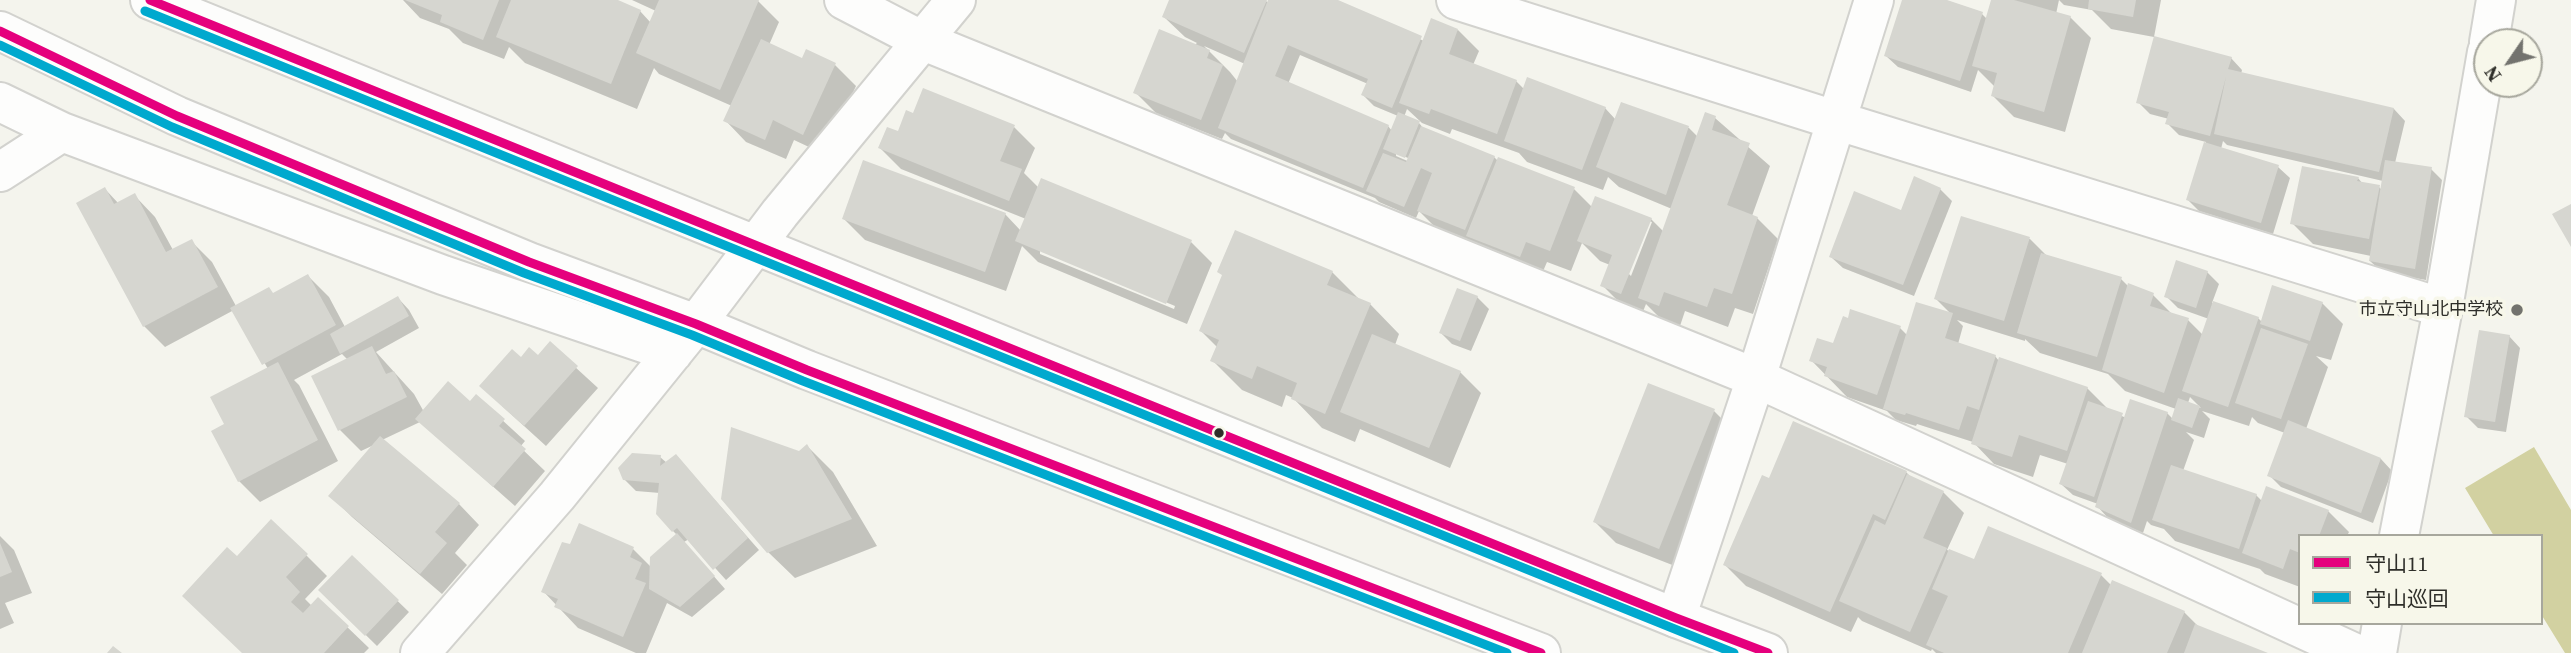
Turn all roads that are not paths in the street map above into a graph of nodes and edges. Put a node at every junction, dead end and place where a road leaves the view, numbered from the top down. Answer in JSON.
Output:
{"nodes":[{"id":1,"x":150,"y":0,"type":"edge"},
{"id":2,"x":844,"y":0,"type":"edge"},
{"id":3,"x":956,"y":0,"type":"edge"},
{"id":4,"x":1456,"y":0,"type":"edge"},
{"id":5,"x":1874,"y":0,"type":"edge"},
{"id":6,"x":2496,"y":0,"type":"edge"},
{"id":7,"x":2491,"y":28,"type":"edge"},
{"id":8,"x":0,"y":31,"type":"edge"},
{"id":9,"x":921,"y":40,"type":"junction"},
{"id":10,"x":2479,"y":98,"type":"edge"},
{"id":11,"x":0,"y":102,"type":"edge"},
{"id":12,"x":1835,"y":120,"type":"junction"},
{"id":13,"x":62,"y":132,"type":"junction"},
{"id":14,"x":0,"y":172,"type":"edge"},
{"id":15,"x":754,"y":245,"type":"junction"},
{"id":16,"x":2443,"y":308,"type":"junction"},
{"id":17,"x":685,"y":338,"type":"junction"},
{"id":18,"x":1756,"y":378,"type":"junction"},
{"id":19,"x":2399,"y":534,"type":"edge"},
{"id":20,"x":1676,"y":618,"type":"junction"},
{"id":21,"x":2382,"y":625,"type":"edge"},
{"id":22,"x":420,"y":653,"type":"edge"},
{"id":23,"x":1541,"y":653,"type":"edge"},
{"id":24,"x":1768,"y":653,"type":"edge"},
{"id":25,"x":2355,"y":653,"type":"edge"},
{"id":26,"x":2377,"y":653,"type":"edge"}],
"edges":[{"from":1,"to":15,"type":"street"},
{"from":2,"to":9,"type":"street"},
{"from":3,"to":9,"type":"street"},
{"from":4,"to":12,"type":"street"},
{"from":5,"to":12,"type":"street"},
{"from":6,"to":7,"type":"street"},
{"from":8,"to":17,"type":"street"},
{"from":9,"to":15,"type":"street"},
{"from":9,"to":18,"type":"street"},
{"from":10,"to":16,"type":"street"},
{"from":11,"to":13,"type":"street"},
{"from":12,"to":16,"type":"street"},
{"from":12,"to":18,"type":"street"},
{"from":13,"to":14,"type":"street"},
{"from":13,"to":17,"type":"street"},
{"from":15,"to":17,"type":"street"},
{"from":15,"to":20,"type":"street"},
{"from":16,"to":19,"type":"street"},
{"from":17,"to":22,"type":"street"},
{"from":17,"to":23,"type":"street"},
{"from":18,"to":20,"type":"street"},
{"from":18,"to":25,"type":"street"},
{"from":20,"to":24,"type":"street"},
{"from":21,"to":26,"type":"street"}]}
